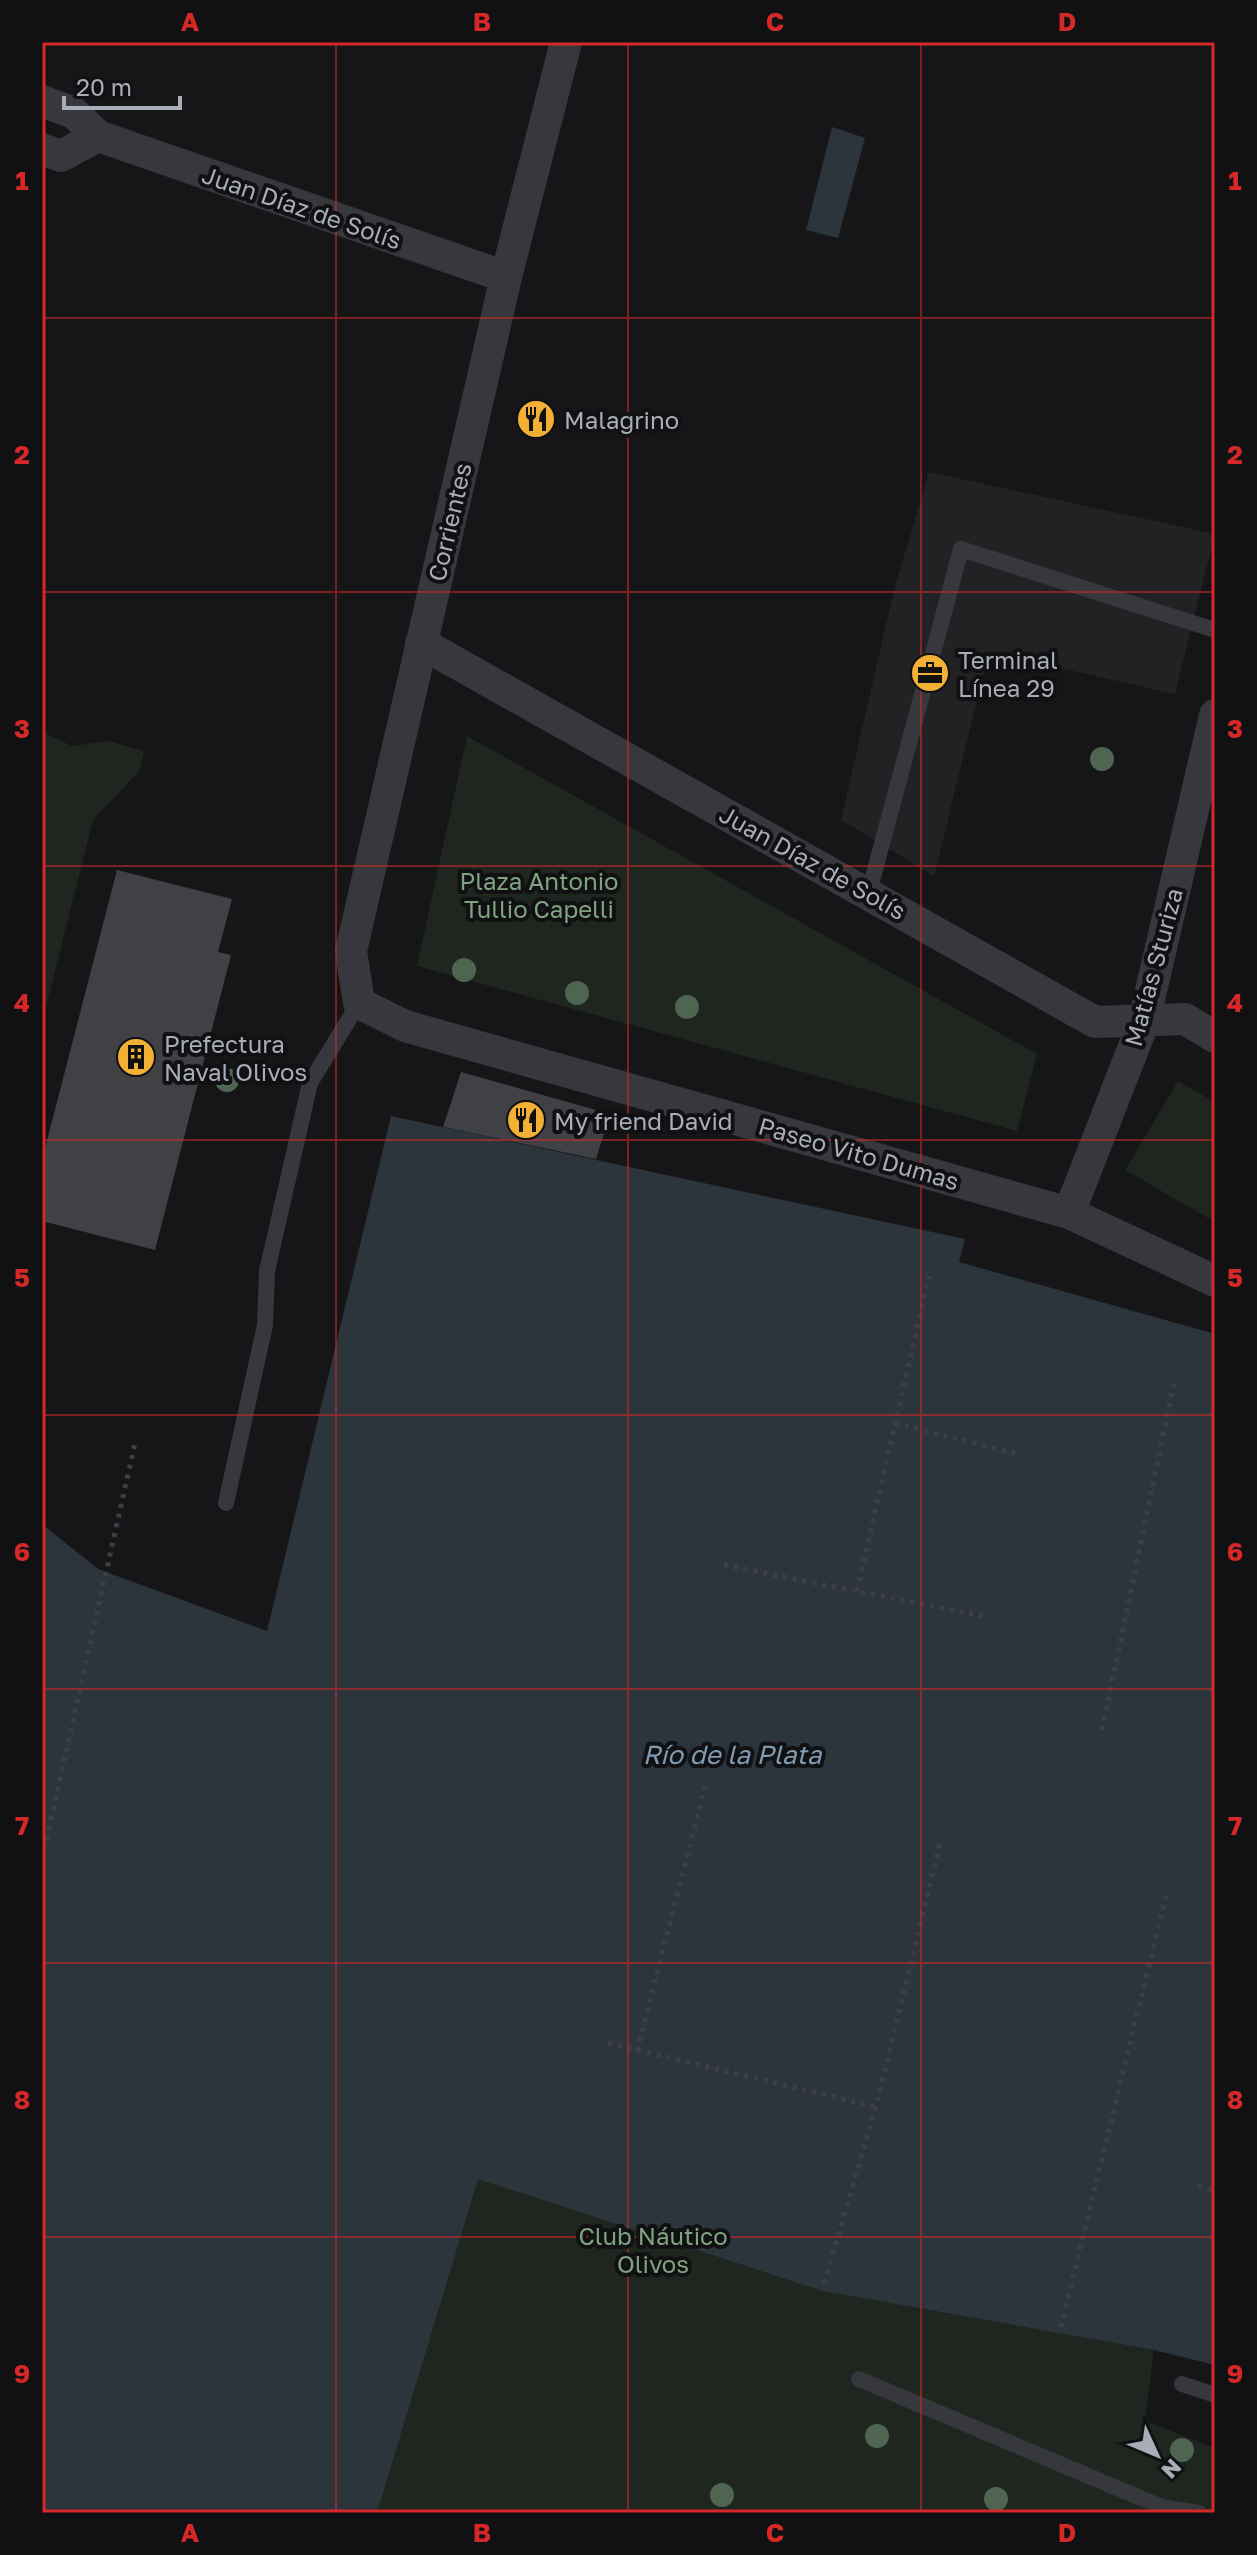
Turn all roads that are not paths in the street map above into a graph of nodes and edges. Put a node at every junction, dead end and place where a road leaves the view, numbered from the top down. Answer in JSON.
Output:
{"nodes":[{"id":1,"x":566,"y":42,"type":"edge"},
{"id":2,"x":42,"y":101,"type":"edge"},
{"id":3,"x":98,"y":136,"type":"junction"},
{"id":4,"x":42,"y":149,"type":"edge"},
{"id":5,"x":506,"y":277,"type":"junction"},
{"id":6,"x":1215,"y":630,"type":"edge"},
{"id":7,"x":421,"y":643,"type":"junction"},
{"id":8,"x":1215,"y":715,"type":"edge"},
{"id":9,"x":869,"y":892,"type":"junction"},
{"id":10,"x":359,"y":1003,"type":"junction"},
{"id":11,"x":1144,"y":1021,"type":"junction"},
{"id":12,"x":1215,"y":1037,"type":"edge"},
{"id":13,"x":1069,"y":1213,"type":"junction"},
{"id":14,"x":1215,"y":1281,"type":"edge"},
{"id":15,"x":226,"y":1503,"type":"dead end"},
{"id":16,"x":859,"y":2379,"type":"dead end"},
{"id":17,"x":1182,"y":2384,"type":"dead end"},
{"id":18,"x":1215,"y":2395,"type":"edge"},
{"id":19,"x":1199,"y":2513,"type":"edge"}],
"edges":[{"from":1,"to":5,"type":"street","name":"Corrientes"},
{"from":2,"to":3,"type":"street","name":"Juan Díaz de Solís"},
{"from":3,"to":4,"type":"street"},
{"from":3,"to":5,"type":"street","name":"Juan Díaz de Solís"},
{"from":5,"to":7,"type":"street","name":"Corrientes"},
{"from":6,"to":9,"type":"lane"},
{"from":7,"to":9,"type":"street","name":"Juan Díaz de Solís"},
{"from":7,"to":10,"type":"street","name":"Corrientes"},
{"from":8,"to":11,"type":"street","name":"Matías Sturiza"},
{"from":9,"to":11,"type":"street","name":"Juan Díaz de Solís"},
{"from":10,"to":13,"type":"street","name":"Paseo Vito Dumas"},
{"from":10,"to":15,"type":"lane"},
{"from":11,"to":12,"type":"street","name":"Juan Díaz de Solís"},
{"from":11,"to":13,"type":"street","name":"Matías Sturiza"},
{"from":13,"to":14,"type":"street","name":"Paseo Vito Dumas"},
{"from":16,"to":19,"type":"lane"},
{"from":17,"to":18,"type":"lane"}]}
